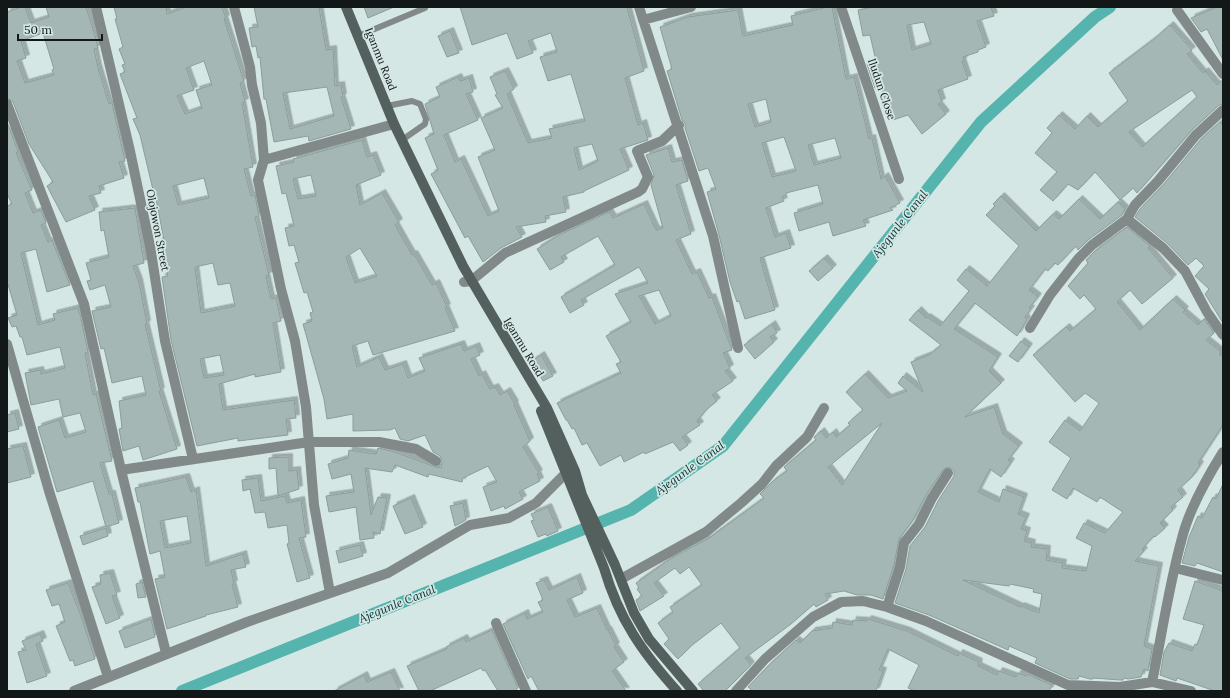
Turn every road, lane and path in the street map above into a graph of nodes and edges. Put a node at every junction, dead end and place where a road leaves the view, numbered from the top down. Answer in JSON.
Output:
{"nodes":[{"id":1,"x":96,"y":7,"type":"edge"},
{"id":2,"x":234,"y":7,"type":"edge"},
{"id":3,"x":340,"y":7,"type":"edge"},
{"id":4,"x":346,"y":7,"type":"edge"},
{"id":5,"x":639,"y":7,"type":"edge"},
{"id":6,"x":691,"y":7,"type":"edge"},
{"id":7,"x":841,"y":7,"type":"edge"},
{"id":8,"x":425,"y":8,"type":"edge"},
{"id":9,"x":1177,"y":10,"type":"dead end"},
{"id":10,"x":643,"y":20,"type":"junction"},
{"id":11,"x":358,"y":36,"type":"junction"},
{"id":12,"x":1223,"y":74,"type":"edge"},
{"id":13,"x":7,"y":104,"type":"edge"},
{"id":14,"x":387,"y":106,"type":"junction"},
{"id":15,"x":1223,"y":110,"type":"edge"},
{"id":16,"x":391,"y":125,"type":"junction"},
{"id":17,"x":679,"y":125,"type":"junction"},
{"id":18,"x":402,"y":140,"type":"junction"},
{"id":19,"x":264,"y":160,"type":"junction"},
{"id":20,"x":899,"y":178,"type":"dead end"},
{"id":21,"x":1127,"y":219,"type":"junction"},
{"id":22,"x":468,"y":282,"type":"junction"},
{"id":23,"x":1030,"y":328,"type":"dead end"},
{"id":24,"x":1223,"y":335,"type":"edge"},
{"id":25,"x":7,"y":344,"type":"edge"},
{"id":26,"x":738,"y":348,"type":"dead end"},
{"id":27,"x":824,"y":408,"type":"dead end"},
{"id":28,"x":309,"y":442,"type":"junction"},
{"id":29,"x":1223,"y":452,"type":"edge"},
{"id":30,"x":193,"y":459,"type":"junction"},
{"id":31,"x":436,"y":462,"type":"dead end"},
{"id":32,"x":121,"y":470,"type":"junction"},
{"id":33,"x":948,"y":473,"type":"dead end"},
{"id":34,"x":565,"y":474,"type":"junction"},
{"id":35,"x":578,"y":493,"type":"junction"},
{"id":36,"x":1176,"y":568,"type":"junction"},
{"id":37,"x":621,"y":579,"type":"junction"},
{"id":38,"x":1223,"y":580,"type":"edge"},
{"id":39,"x":330,"y":593,"type":"junction"},
{"id":40,"x":887,"y":606,"type":"junction"},
{"id":41,"x":496,"y":623,"type":"dead end"},
{"id":42,"x":166,"y":653,"type":"junction"},
{"id":43,"x":108,"y":677,"type":"junction"},
{"id":44,"x":1152,"y":682,"type":"junction"},
{"id":45,"x":1067,"y":688,"type":"edge"},
{"id":46,"x":74,"y":691,"type":"edge"},
{"id":47,"x":526,"y":691,"type":"edge"},
{"id":48,"x":677,"y":691,"type":"edge"},
{"id":49,"x":693,"y":691,"type":"edge"},
{"id":50,"x":736,"y":691,"type":"edge"},
{"id":51,"x":1191,"y":691,"type":"edge"}],
"edges":[{"from":1,"to":30,"type":"street","name":"Olojowon Street"},
{"from":2,"to":19,"type":"street"},
{"from":3,"to":16,"type":"main road","name":"Iganmu Road"},
{"from":4,"to":11,"type":"main road","name":"Iganmu Road"},
{"from":5,"to":10,"type":"street"},
{"from":6,"to":10,"type":"street"},
{"from":7,"to":20,"type":"street","name":"Iludun Close"},
{"from":8,"to":11,"type":"lane"},
{"from":9,"to":12,"type":"street"},
{"from":10,"to":17,"type":"street"},
{"from":11,"to":14,"type":"main road","name":"Iganmu Road"},
{"from":13,"to":32,"type":"street"},
{"from":14,"to":16,"type":"main road","name":"Iganmu Road"},
{"from":14,"to":18,"type":"lane"},
{"from":15,"to":21,"type":"street"},
{"from":16,"to":18,"type":"main road","name":"Iganmu Road"},
{"from":16,"to":19,"type":"street"},
{"from":16,"to":22,"type":"main road","name":"Iganmu Road"},
{"from":17,"to":22,"type":"street"},
{"from":17,"to":26,"type":"street"},
{"from":18,"to":22,"type":"main road","name":"Iganmu Road"},
{"from":19,"to":28,"type":"street"},
{"from":21,"to":23,"type":"street"},
{"from":21,"to":24,"type":"street"},
{"from":22,"to":34,"type":"main road","name":"Iganmu Road"},
{"from":22,"to":35,"type":"main road","name":"Iganmu Road"},
{"from":25,"to":43,"type":"street"},
{"from":27,"to":37,"type":"street"},
{"from":28,"to":30,"type":"street"},
{"from":28,"to":31,"type":"street"},
{"from":28,"to":39,"type":"street"},
{"from":29,"to":36,"type":"street"},
{"from":30,"to":32,"type":"street"},
{"from":32,"to":42,"type":"street"},
{"from":33,"to":40,"type":"street"},
{"from":34,"to":35,"type":"main road","name":"Iganmu Road"},
{"from":34,"to":39,"type":"street"},
{"from":35,"to":37,"type":"main road","name":"Iganmu Road"},
{"from":35,"to":48,"type":"main road","name":"Iganmu Road"},
{"from":36,"to":38,"type":"street"},
{"from":36,"to":44,"type":"street"},
{"from":37,"to":49,"type":"main road","name":"Iganmu Road"},
{"from":39,"to":42,"type":"street"},
{"from":40,"to":45,"type":"street"},
{"from":40,"to":50,"type":"street"},
{"from":41,"to":47,"type":"street"},
{"from":42,"to":43,"type":"street"},
{"from":43,"to":46,"type":"street"},
{"from":44,"to":45,"type":"street"},
{"from":44,"to":51,"type":"street"}]}
